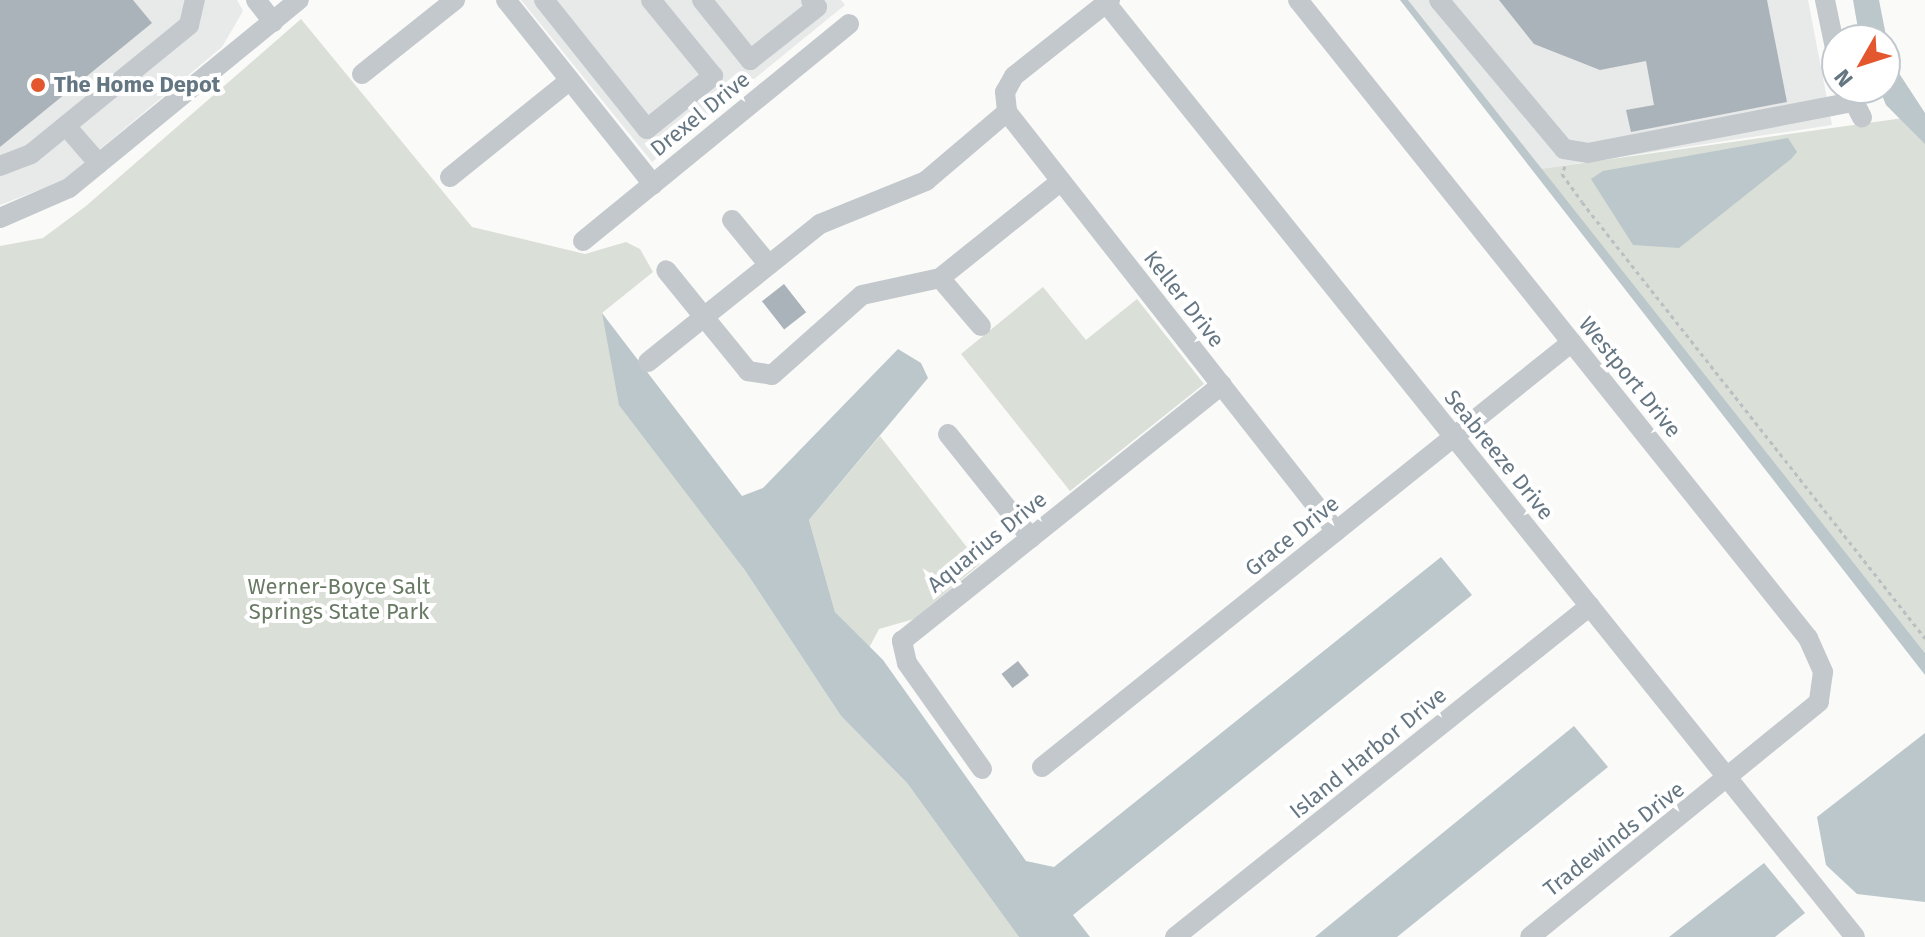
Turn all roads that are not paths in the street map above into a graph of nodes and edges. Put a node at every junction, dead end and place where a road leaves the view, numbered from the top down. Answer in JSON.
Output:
{"nodes":[{"id":1,"x":195,"y":0,"type":"edge"},
{"id":2,"x":256,"y":0,"type":"edge"},
{"id":3,"x":299,"y":0,"type":"edge"},
{"id":4,"x":455,"y":0,"type":"edge"},
{"id":5,"x":506,"y":0,"type":"edge"},
{"id":6,"x":544,"y":0,"type":"edge"},
{"id":7,"x":651,"y":0,"type":"edge"},
{"id":8,"x":702,"y":0,"type":"edge"},
{"id":9,"x":1298,"y":0,"type":"edge"},
{"id":10,"x":1439,"y":0,"type":"edge"},
{"id":11,"x":1825,"y":0,"type":"edge"},
{"id":12,"x":1108,"y":1,"type":"edge"},
{"id":13,"x":814,"y":3,"type":"edge"},
{"id":14,"x":273,"y":22,"type":"junction"},
{"id":15,"x":1830,"y":24,"type":"edge"},
{"id":16,"x":362,"y":74,"type":"dead end"},
{"id":17,"x":570,"y":80,"type":"junction"},
{"id":18,"x":1006,"y":102,"type":"junction"},
{"id":19,"x":1849,"y":104,"type":"edge"},
{"id":20,"x":66,"y":126,"type":"junction"},
{"id":21,"x":647,"y":129,"type":"junction"},
{"id":22,"x":629,"y":154,"type":"junction"},
{"id":23,"x":99,"y":164,"type":"junction"},
{"id":24,"x":0,"y":166,"type":"edge"},
{"id":25,"x":450,"y":177,"type":"dead end"},
{"id":26,"x":1061,"y":181,"type":"junction"},
{"id":27,"x":653,"y":184,"type":"junction"},
{"id":28,"x":0,"y":218,"type":"edge"},
{"id":29,"x":732,"y":220,"type":"dead end"},
{"id":30,"x":583,"y":241,"type":"dead end"},
{"id":31,"x":769,"y":265,"type":"junction"},
{"id":32,"x":666,"y":270,"type":"dead end"},
{"id":33,"x":940,"y":278,"type":"junction"},
{"id":34,"x":704,"y":317,"type":"junction"},
{"id":35,"x":981,"y":326,"type":"dead end"},
{"id":36,"x":1572,"y":342,"type":"junction"},
{"id":37,"x":648,"y":362,"type":"dead end"},
{"id":38,"x":1222,"y":385,"type":"junction"},
{"id":39,"x":948,"y":434,"type":"dead end"},
{"id":40,"x":1454,"y":437,"type":"junction"},
{"id":41,"x":1336,"y":531,"type":"junction"},
{"id":42,"x":1031,"y":538,"type":"junction"},
{"id":43,"x":1590,"y":606,"type":"junction"},
{"id":44,"x":1042,"y":767,"type":"dead end"},
{"id":45,"x":982,"y":769,"type":"dead end"},
{"id":46,"x":1729,"y":779,"type":"junction"},
{"id":47,"x":1175,"y":937,"type":"edge"},
{"id":48,"x":1530,"y":937,"type":"edge"},
{"id":49,"x":1855,"y":937,"type":"edge"}],
"edges":[{"from":1,"to":20,"type":"street"},
{"from":2,"to":14,"type":"street"},
{"from":3,"to":14,"type":"street"},
{"from":4,"to":16,"type":"street"},
{"from":5,"to":17,"type":"street","name":"Drexel Drive"},
{"from":6,"to":21,"type":"street"},
{"from":7,"to":21,"type":"street"},
{"from":8,"to":13,"type":"street"},
{"from":9,"to":36,"type":"street","name":"Westport Drive"},
{"from":10,"to":19,"type":"street"},
{"from":11,"to":15,"type":"street"},
{"from":12,"to":18,"type":"street"},
{"from":12,"to":40,"type":"street","name":"Seabreeze Drive"},
{"from":13,"to":27,"type":"street","name":"Drexel Drive"},
{"from":14,"to":23,"type":"street"},
{"from":17,"to":22,"type":"street","name":"Drexel Drive"},
{"from":17,"to":25,"type":"street"},
{"from":18,"to":26,"type":"street","name":"Keller Drive"},
{"from":18,"to":31,"type":"street"},
{"from":20,"to":23,"type":"street"},
{"from":20,"to":24,"type":"street"},
{"from":21,"to":22,"type":"street"},
{"from":22,"to":27,"type":"street","name":"Drexel Drive"},
{"from":23,"to":28,"type":"street"},
{"from":26,"to":33,"type":"street"},
{"from":26,"to":38,"type":"street","name":"Keller Drive"},
{"from":27,"to":30,"type":"street"},
{"from":29,"to":31,"type":"street"},
{"from":31,"to":34,"type":"street"},
{"from":32,"to":34,"type":"street"},
{"from":33,"to":34,"type":"street"},
{"from":33,"to":35,"type":"street"},
{"from":34,"to":37,"type":"street"},
{"from":36,"to":40,"type":"street","name":"Grace Drive"},
{"from":36,"to":46,"type":"street","name":"Westport Drive"},
{"from":38,"to":41,"type":"street","name":"Keller Drive"},
{"from":38,"to":42,"type":"street","name":"Aquarius Drive"},
{"from":39,"to":42,"type":"street"},
{"from":40,"to":41,"type":"street","name":"Grace Drive"},
{"from":40,"to":43,"type":"street","name":"Seabreeze Drive"},
{"from":41,"to":44,"type":"street","name":"Grace Drive"},
{"from":42,"to":45,"type":"street","name":"Aquarius Drive"},
{"from":43,"to":46,"type":"street","name":"Seabreeze Drive"},
{"from":43,"to":47,"type":"street","name":"Island Harbor Drive"},
{"from":46,"to":48,"type":"street","name":"Tradewinds Drive"},
{"from":46,"to":49,"type":"street","name":"Seabreeze Drive"}]}
